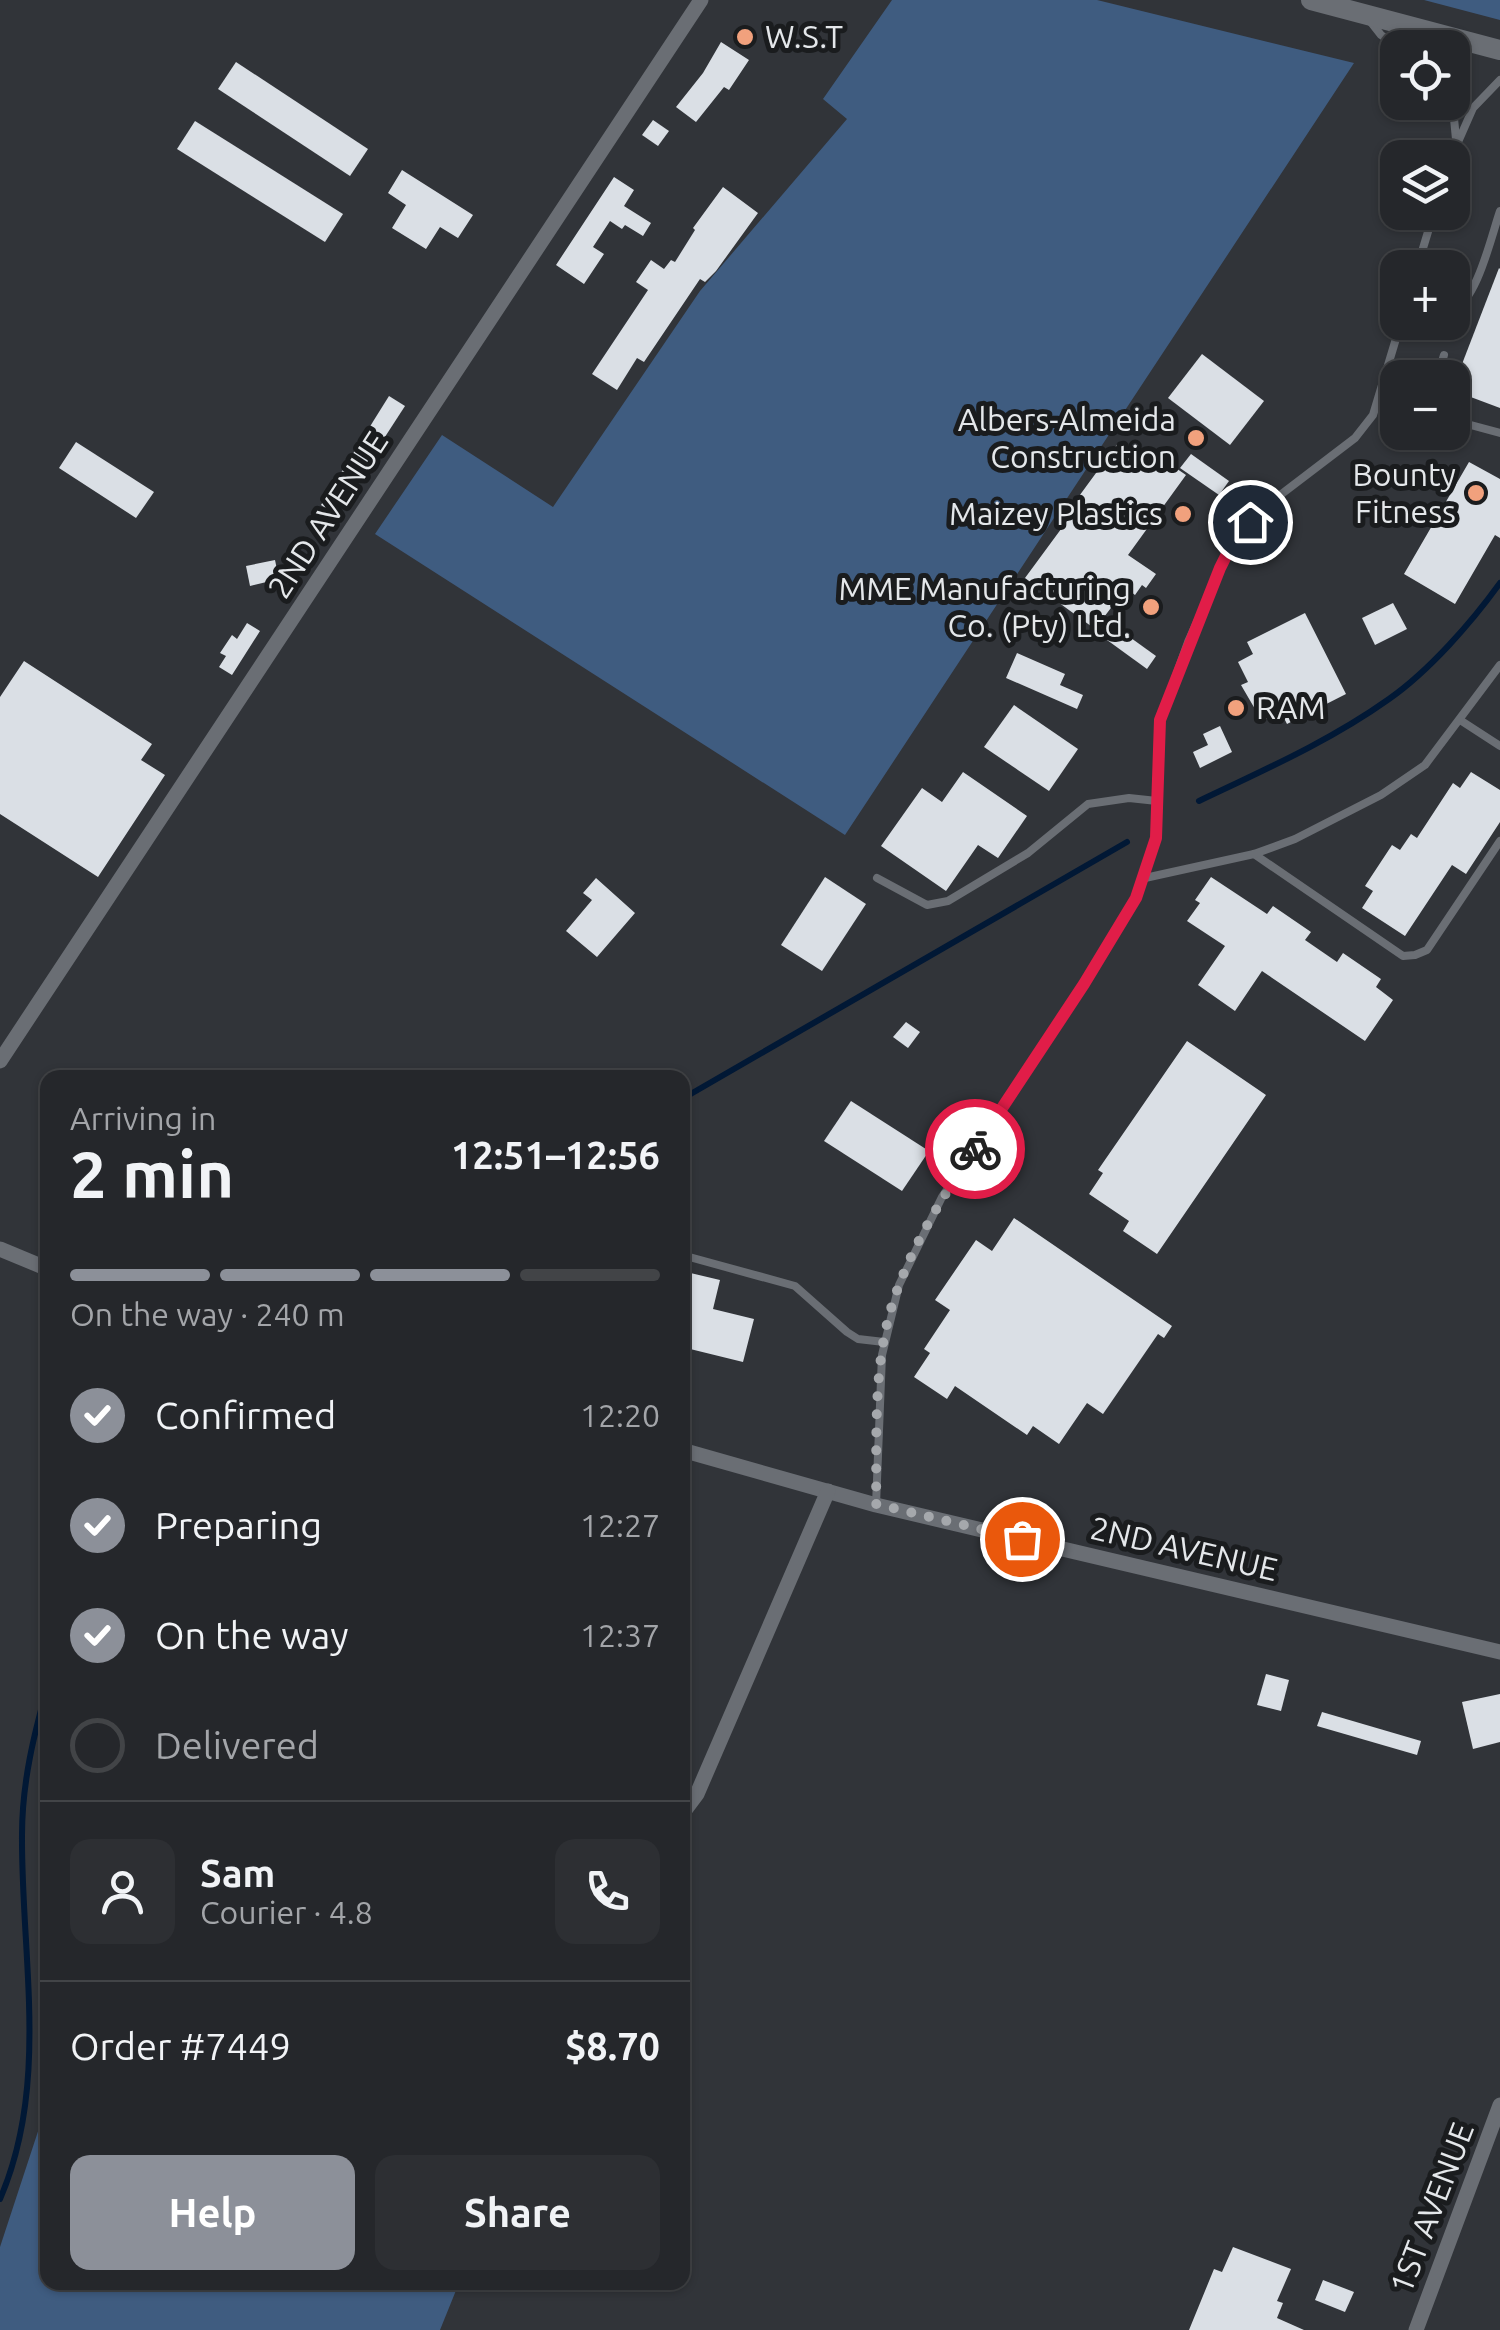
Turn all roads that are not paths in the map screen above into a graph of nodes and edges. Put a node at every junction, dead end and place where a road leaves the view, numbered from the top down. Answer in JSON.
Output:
{"nodes":[{"id":1,"x":701,"y":0,"type":"edge"},
{"id":2,"x":1326,"y":2,"type":"edge"},
{"id":3,"x":1363,"y":13,"type":"junction"},
{"id":4,"x":1380,"y":34,"type":"edge"},
{"id":5,"x":1500,"y":50,"type":"edge"},
{"id":6,"x":1500,"y":80,"type":"edge"},
{"id":7,"x":1470,"y":115,"type":"edge"},
{"id":8,"x":1454,"y":120,"type":"edge"},
{"id":9,"x":1468,"y":120,"type":"edge"},
{"id":10,"x":1500,"y":212,"type":"edge"},
{"id":11,"x":1470,"y":294,"type":"edge"},
{"id":12,"x":1395,"y":340,"type":"edge"},
{"id":13,"x":1444,"y":355,"type":"dead end"},
{"id":14,"x":1442,"y":360,"type":"edge"},
{"id":15,"x":1470,"y":425,"type":"edge"},
{"id":16,"x":1500,"y":433,"type":"edge"},
{"id":17,"x":1500,"y":665,"type":"edge"},
{"id":18,"x":1460,"y":720,"type":"junction"},
{"id":19,"x":1500,"y":746,"type":"edge"},
{"id":20,"x":1157,"y":802,"type":"junction"},
{"id":21,"x":1500,"y":841,"type":"edge"},
{"id":22,"x":1254,"y":854,"type":"junction"},
{"id":23,"x":877,"y":878,"type":"dead end"},
{"id":24,"x":1145,"y":878,"type":"junction"},
{"id":25,"x":0,"y":1060,"type":"edge"},
{"id":26,"x":0,"y":1249,"type":"edge"},
{"id":27,"x":690,"y":1257,"type":"edge"},
{"id":28,"x":40,"y":1265,"type":"edge"},
{"id":29,"x":884,"y":1342,"type":"junction"},
{"id":30,"x":690,"y":1452,"type":"edge"},
{"id":31,"x":828,"y":1491,"type":"junction"},
{"id":32,"x":876,"y":1504,"type":"junction"},
{"id":33,"x":1500,"y":1652,"type":"edge"},
{"id":34,"x":690,"y":1803,"type":"edge"},
{"id":35,"x":1500,"y":2106,"type":"edge"},
{"id":36,"x":1416,"y":2330,"type":"edge"}],
"edges":[{"from":1,"to":25,"type":"street","name":"2ND AVENUE"},
{"from":2,"to":3,"type":"main road"},
{"from":3,"to":4,"type":"lane"},
{"from":3,"to":5,"type":"main road"},
{"from":6,"to":7,"type":"lane"},
{"from":8,"to":9,"type":"lane"},
{"from":10,"to":11,"type":"lane"},
{"from":12,"to":20,"type":"lane"},
{"from":13,"to":14,"type":"lane"},
{"from":15,"to":16,"type":"lane"},
{"from":17,"to":18,"type":"lane"},
{"from":18,"to":19,"type":"lane"},
{"from":18,"to":22,"type":"lane"},
{"from":20,"to":23,"type":"lane"},
{"from":20,"to":24,"type":"lane"},
{"from":21,"to":22,"type":"lane"},
{"from":22,"to":24,"type":"lane"},
{"from":24,"to":29,"type":"lane"},
{"from":26,"to":28,"type":"street"},
{"from":27,"to":29,"type":"lane"},
{"from":29,"to":32,"type":"lane"},
{"from":30,"to":31,"type":"street","name":"2ND AVENUE"},
{"from":31,"to":32,"type":"street","name":"2ND AVENUE"},
{"from":31,"to":34,"type":"street"},
{"from":32,"to":33,"type":"street","name":"2ND AVENUE"},
{"from":35,"to":36,"type":"street","name":"1ST AVENUE"}]}
